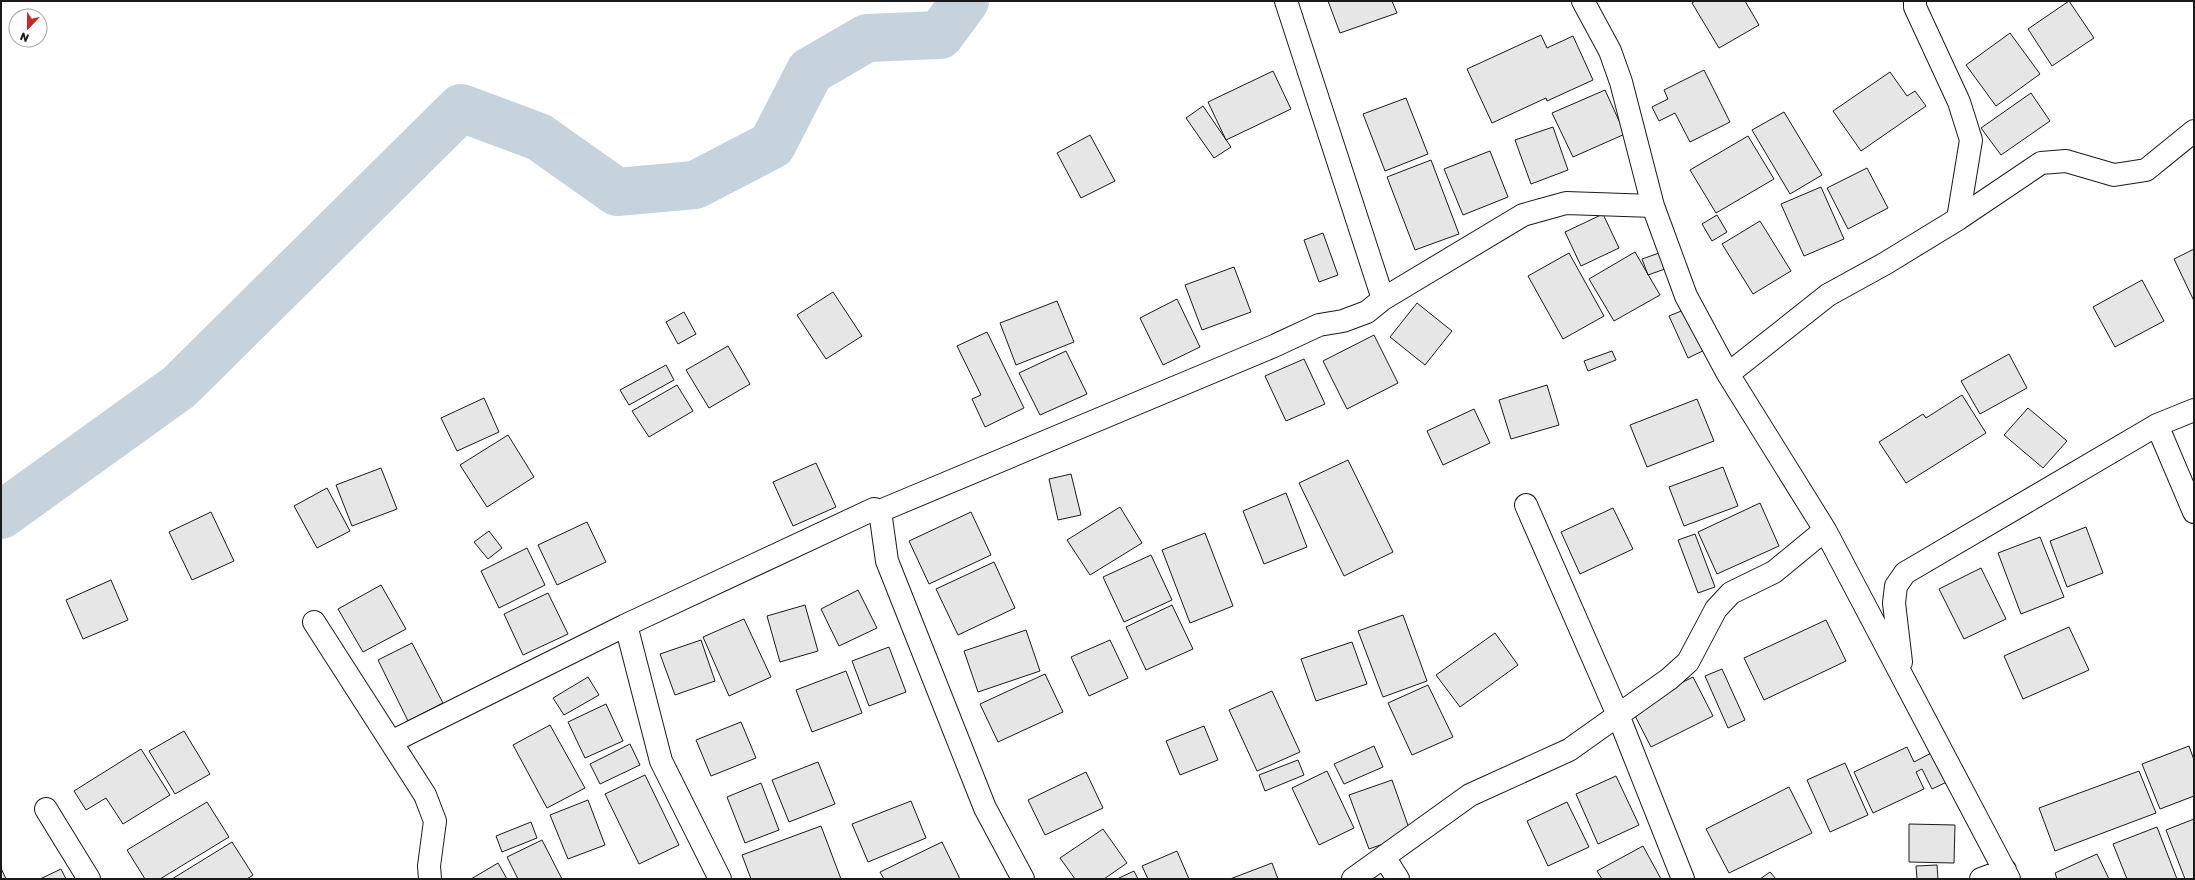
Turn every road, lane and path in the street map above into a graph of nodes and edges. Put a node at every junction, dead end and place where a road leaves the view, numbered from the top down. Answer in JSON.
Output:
{"nodes":[{"id":1,"x":1286,"y":1,"type":"edge"},
{"id":2,"x":1583,"y":1,"type":"edge"},
{"id":3,"x":1915,"y":1,"type":"edge"},
{"id":4,"x":2194,"y":131,"type":"edge"},
{"id":5,"x":1653,"y":206,"type":"junction"},
{"id":6,"x":1958,"y":219,"type":"junction"},
{"id":7,"x":1382,"y":299,"type":"junction"},
{"id":8,"x":1728,"y":374,"type":"junction"},
{"id":9,"x":2194,"y":410,"type":"edge"},
{"id":10,"x":2157,"y":425,"type":"junction"},
{"id":11,"x":1526,"y":505,"type":"dead end"},
{"id":12,"x":880,"y":511,"type":"junction"},
{"id":13,"x":2194,"y":512,"type":"edge"},
{"id":14,"x":1825,"y":530,"type":"junction"},
{"id":15,"x":314,"y":622,"type":"dead end"},
{"id":16,"x":626,"y":625,"type":"junction"},
{"id":17,"x":1902,"y":675,"type":"junction"},
{"id":18,"x":1618,"y":715,"type":"junction"},
{"id":19,"x":391,"y":742,"type":"junction"},
{"id":20,"x":46,"y":808,"type":"dead end"},
{"id":21,"x":1384,"y":857,"type":"junction"},
{"id":22,"x":2007,"y":875,"type":"edge"},
{"id":23,"x":89,"y":879,"type":"edge"},
{"id":24,"x":430,"y":879,"type":"edge"},
{"id":25,"x":720,"y":879,"type":"edge"},
{"id":26,"x":1023,"y":879,"type":"edge"},
{"id":27,"x":1352,"y":879,"type":"edge"},
{"id":28,"x":1398,"y":879,"type":"edge"},
{"id":29,"x":1684,"y":879,"type":"edge"},
{"id":30,"x":1981,"y":879,"type":"edge"}],
"edges":[{"from":1,"to":7,"type":"street"},
{"from":2,"to":5,"type":"street"},
{"from":3,"to":6,"type":"street"},
{"from":4,"to":6,"type":"street"},
{"from":5,"to":7,"type":"street"},
{"from":5,"to":8,"type":"street"},
{"from":6,"to":8,"type":"street"},
{"from":7,"to":12,"type":"street"},
{"from":8,"to":14,"type":"street"},
{"from":9,"to":10,"type":"street"},
{"from":10,"to":13,"type":"street"},
{"from":10,"to":17,"type":"street"},
{"from":11,"to":18,"type":"street"},
{"from":12,"to":16,"type":"street"},
{"from":12,"to":26,"type":"street"},
{"from":14,"to":17,"type":"street"},
{"from":14,"to":18,"type":"street"},
{"from":15,"to":19,"type":"street"},
{"from":16,"to":19,"type":"street"},
{"from":16,"to":25,"type":"street"},
{"from":17,"to":22,"type":"street"},
{"from":18,"to":21,"type":"street"},
{"from":18,"to":29,"type":"street"},
{"from":19,"to":24,"type":"street"},
{"from":20,"to":23,"type":"street"},
{"from":21,"to":27,"type":"street"},
{"from":21,"to":28,"type":"street"},
{"from":22,"to":30,"type":"street"}]}
